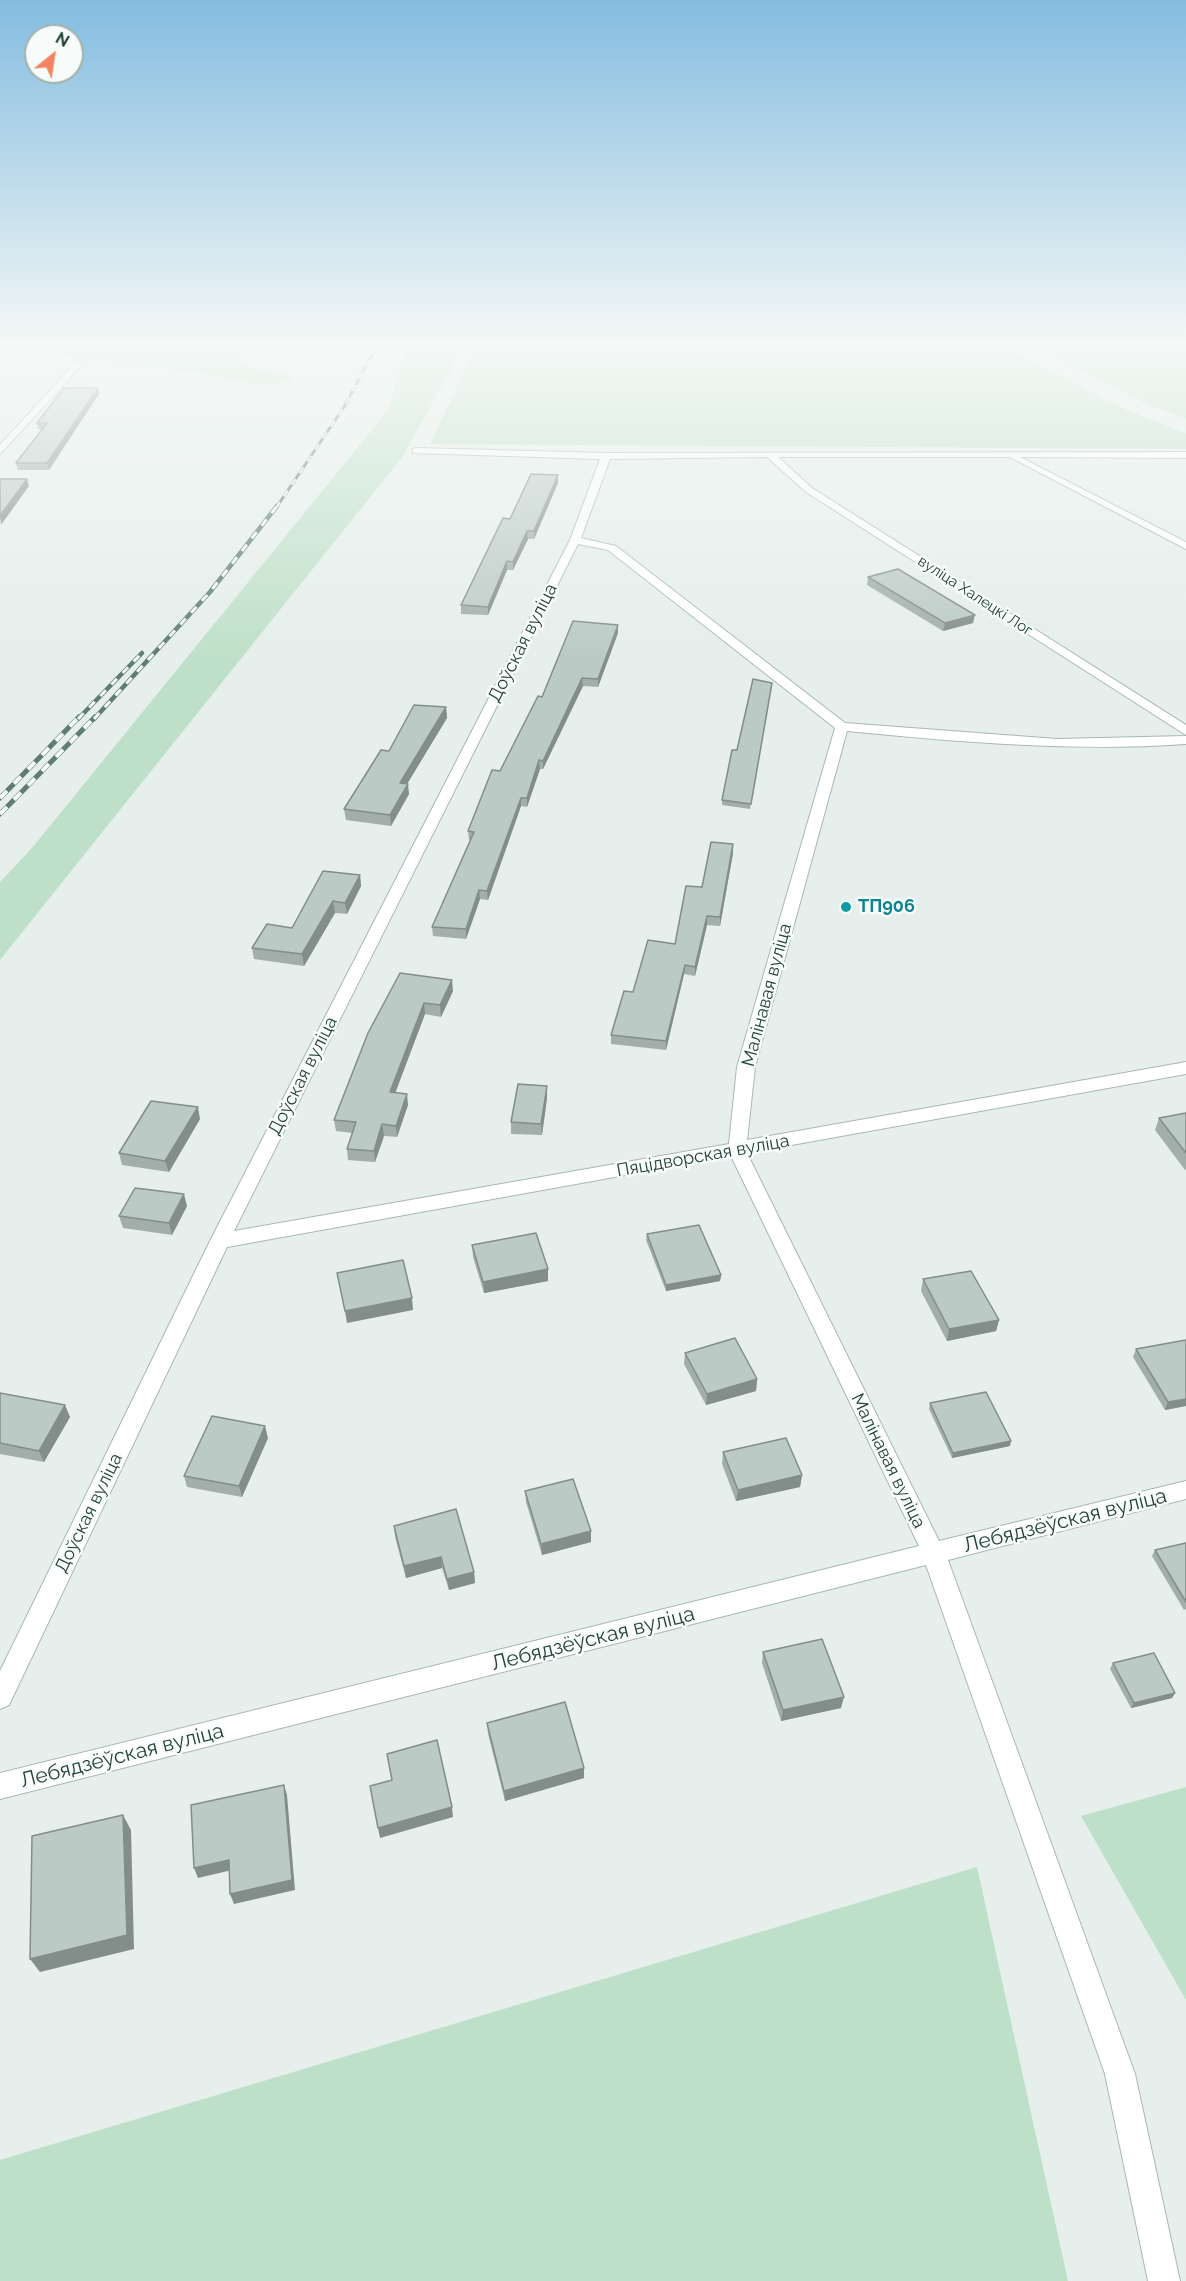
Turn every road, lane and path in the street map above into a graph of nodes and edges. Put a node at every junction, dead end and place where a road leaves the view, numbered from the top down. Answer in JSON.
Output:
{"nodes":[{"id":1,"x":416,"y":452,"type":"dead end"},
{"id":2,"x":769,"y":454,"type":"junction"},
{"id":3,"x":1007,"y":455,"type":"junction"},
{"id":4,"x":1186,"y":455,"type":"edge"},
{"id":5,"x":606,"y":456,"type":"junction"},
{"id":6,"x":575,"y":540,"type":"junction"},
{"id":7,"x":1186,"y":546,"type":"edge"},
{"id":8,"x":842,"y":727,"type":"junction"},
{"id":9,"x":1186,"y":731,"type":"edge"},
{"id":10,"x":1186,"y":740,"type":"edge"},
{"id":11,"x":1186,"y":1068,"type":"edge"},
{"id":12,"x":737,"y":1150,"type":"junction"},
{"id":13,"x":220,"y":1241,"type":"junction"},
{"id":14,"x":1186,"y":1490,"type":"edge"},
{"id":15,"x":934,"y":1554,"type":"junction"},
{"id":16,"x":0,"y":1697,"type":"edge"},
{"id":17,"x":0,"y":1786,"type":"edge"},
{"id":18,"x":1164,"y":2281,"type":"edge"}],
"edges":[{"from":1,"to":5,"type":"street"},
{"from":2,"to":3,"type":"street"},
{"from":2,"to":5,"type":"street"},
{"from":2,"to":9,"type":"street","name":"вуліца Халецкі Лог"},
{"from":3,"to":4,"type":"street"},
{"from":3,"to":7,"type":"street"},
{"from":5,"to":6,"type":"street","name":"Доўская вуліца"},
{"from":6,"to":8,"type":"street"},
{"from":6,"to":13,"type":"street","name":"Доўская вуліца"},
{"from":8,"to":10,"type":"street"},
{"from":8,"to":12,"type":"street","name":"Малінавая вуліца"},
{"from":11,"to":12,"type":"street","name":"Пяцідворская вуліца"},
{"from":12,"to":13,"type":"street","name":"Пяцідворская вуліца"},
{"from":12,"to":15,"type":"street","name":"Малінавая вуліца"},
{"from":13,"to":16,"type":"street","name":"Доўская вуліца"},
{"from":14,"to":15,"type":"street","name":"Лебядзёўская вуліца"},
{"from":15,"to":17,"type":"street","name":"Лебядзёўская вуліца"},
{"from":15,"to":18,"type":"street","name":"Малінавая вуліца"}]}
